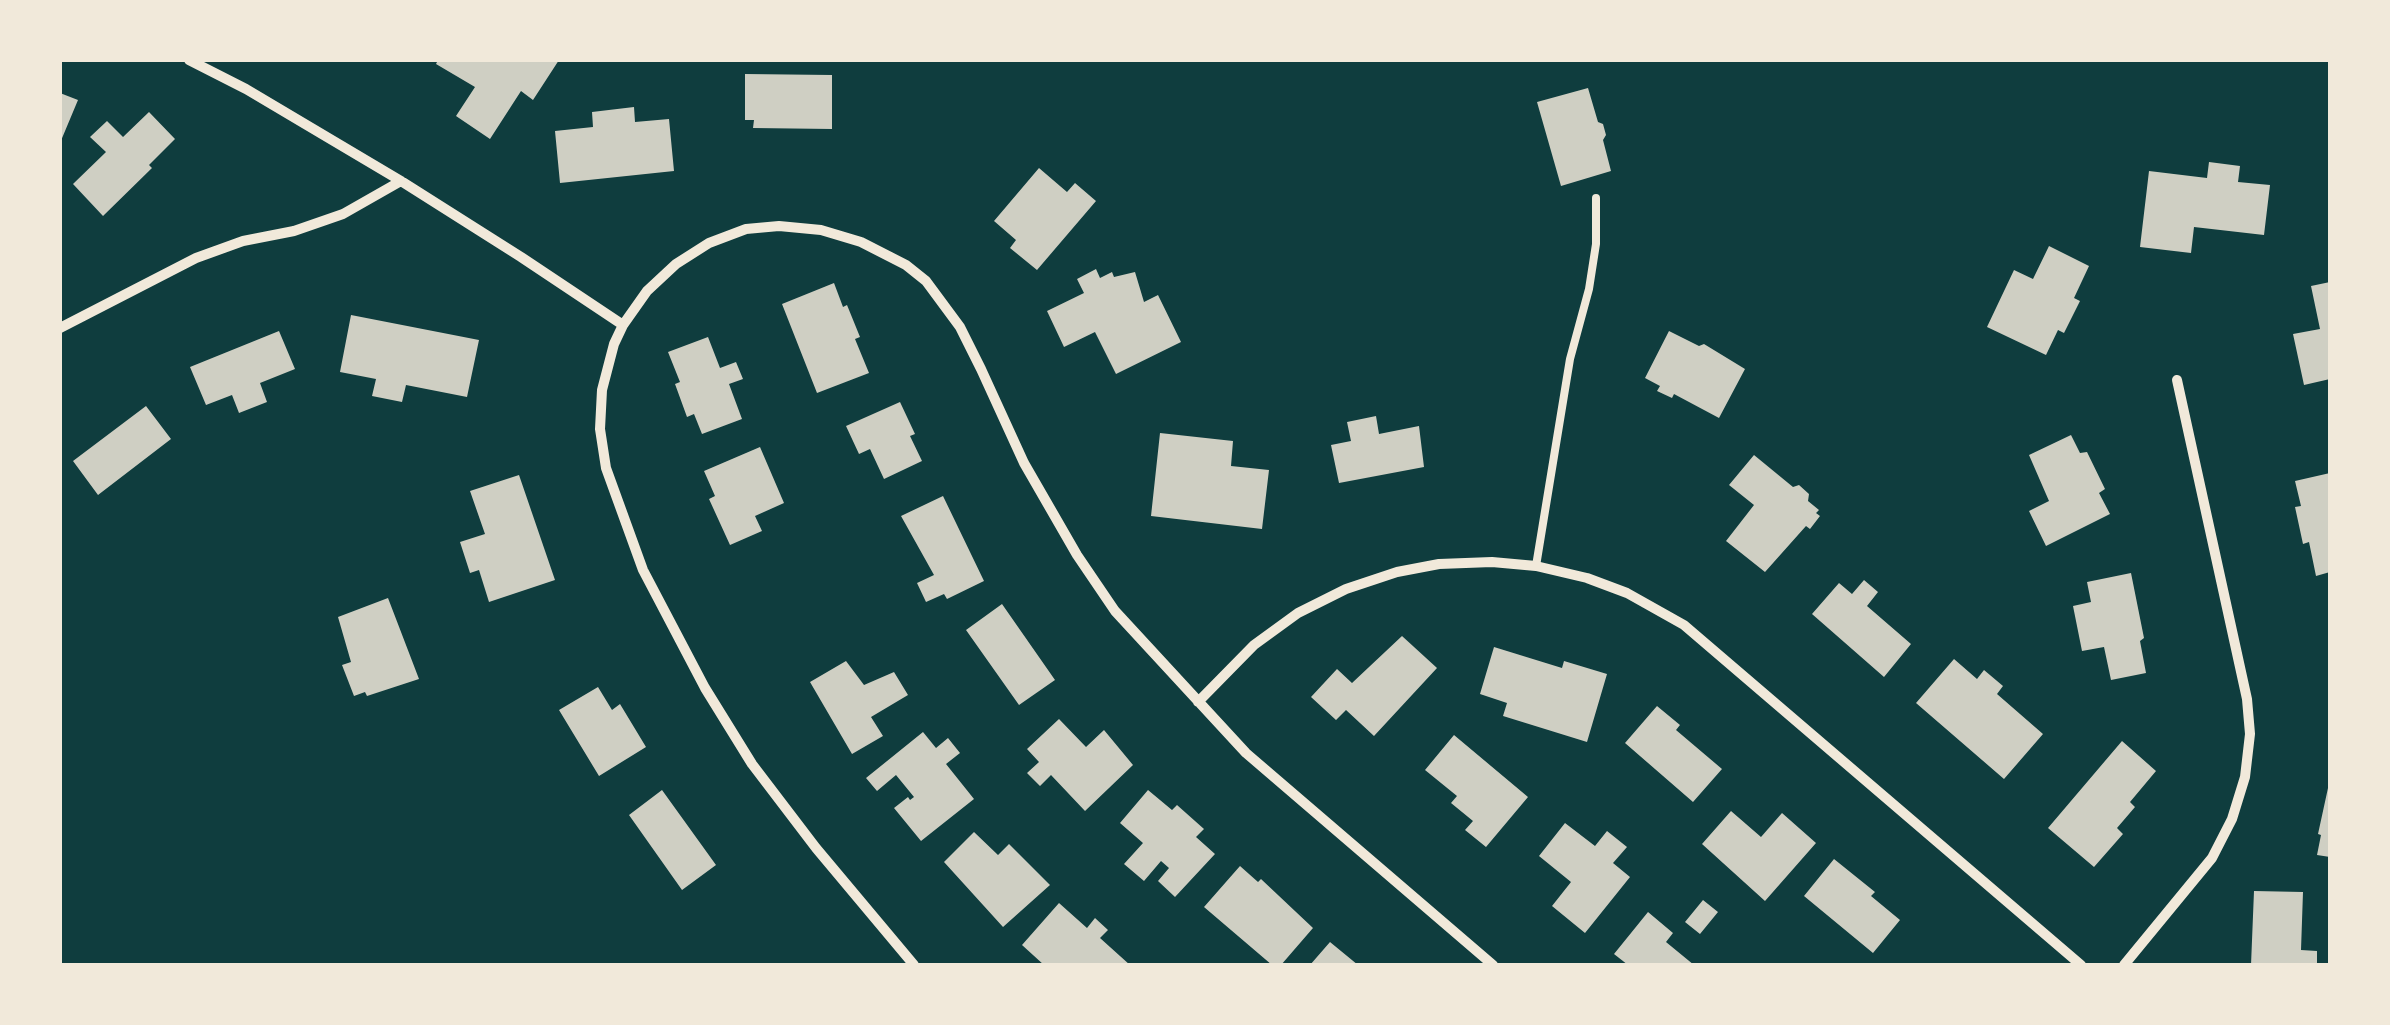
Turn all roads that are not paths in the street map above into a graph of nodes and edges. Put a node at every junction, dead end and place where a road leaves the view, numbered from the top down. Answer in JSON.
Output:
{"nodes":[{"id":1,"x":188,"y":60,"type":"edge"},
{"id":2,"x":401,"y":181,"type":"junction"},
{"id":3,"x":1596,"y":198,"type":"dead end"},
{"id":4,"x":623,"y":326,"type":"junction"},
{"id":5,"x":60,"y":328,"type":"edge"},
{"id":6,"x":2176,"y":380,"type":"dead end"},
{"id":7,"x":1536,"y":566,"type":"junction"},
{"id":8,"x":1198,"y":702,"type":"junction"},
{"id":9,"x":914,"y":965,"type":"edge"},
{"id":10,"x":1493,"y":965,"type":"edge"},
{"id":11,"x":2081,"y":965,"type":"edge"},
{"id":12,"x":2124,"y":965,"type":"edge"}],
"edges":[{"from":1,"to":2,"type":"street"},
{"from":2,"to":4,"type":"street"},
{"from":2,"to":5,"type":"street"},
{"from":3,"to":7,"type":"lane"},
{"from":4,"to":8,"type":"street"},
{"from":4,"to":9,"type":"street"},
{"from":6,"to":12,"type":"street"},
{"from":7,"to":8,"type":"street"},
{"from":7,"to":11,"type":"street"},
{"from":8,"to":10,"type":"street"}]}
